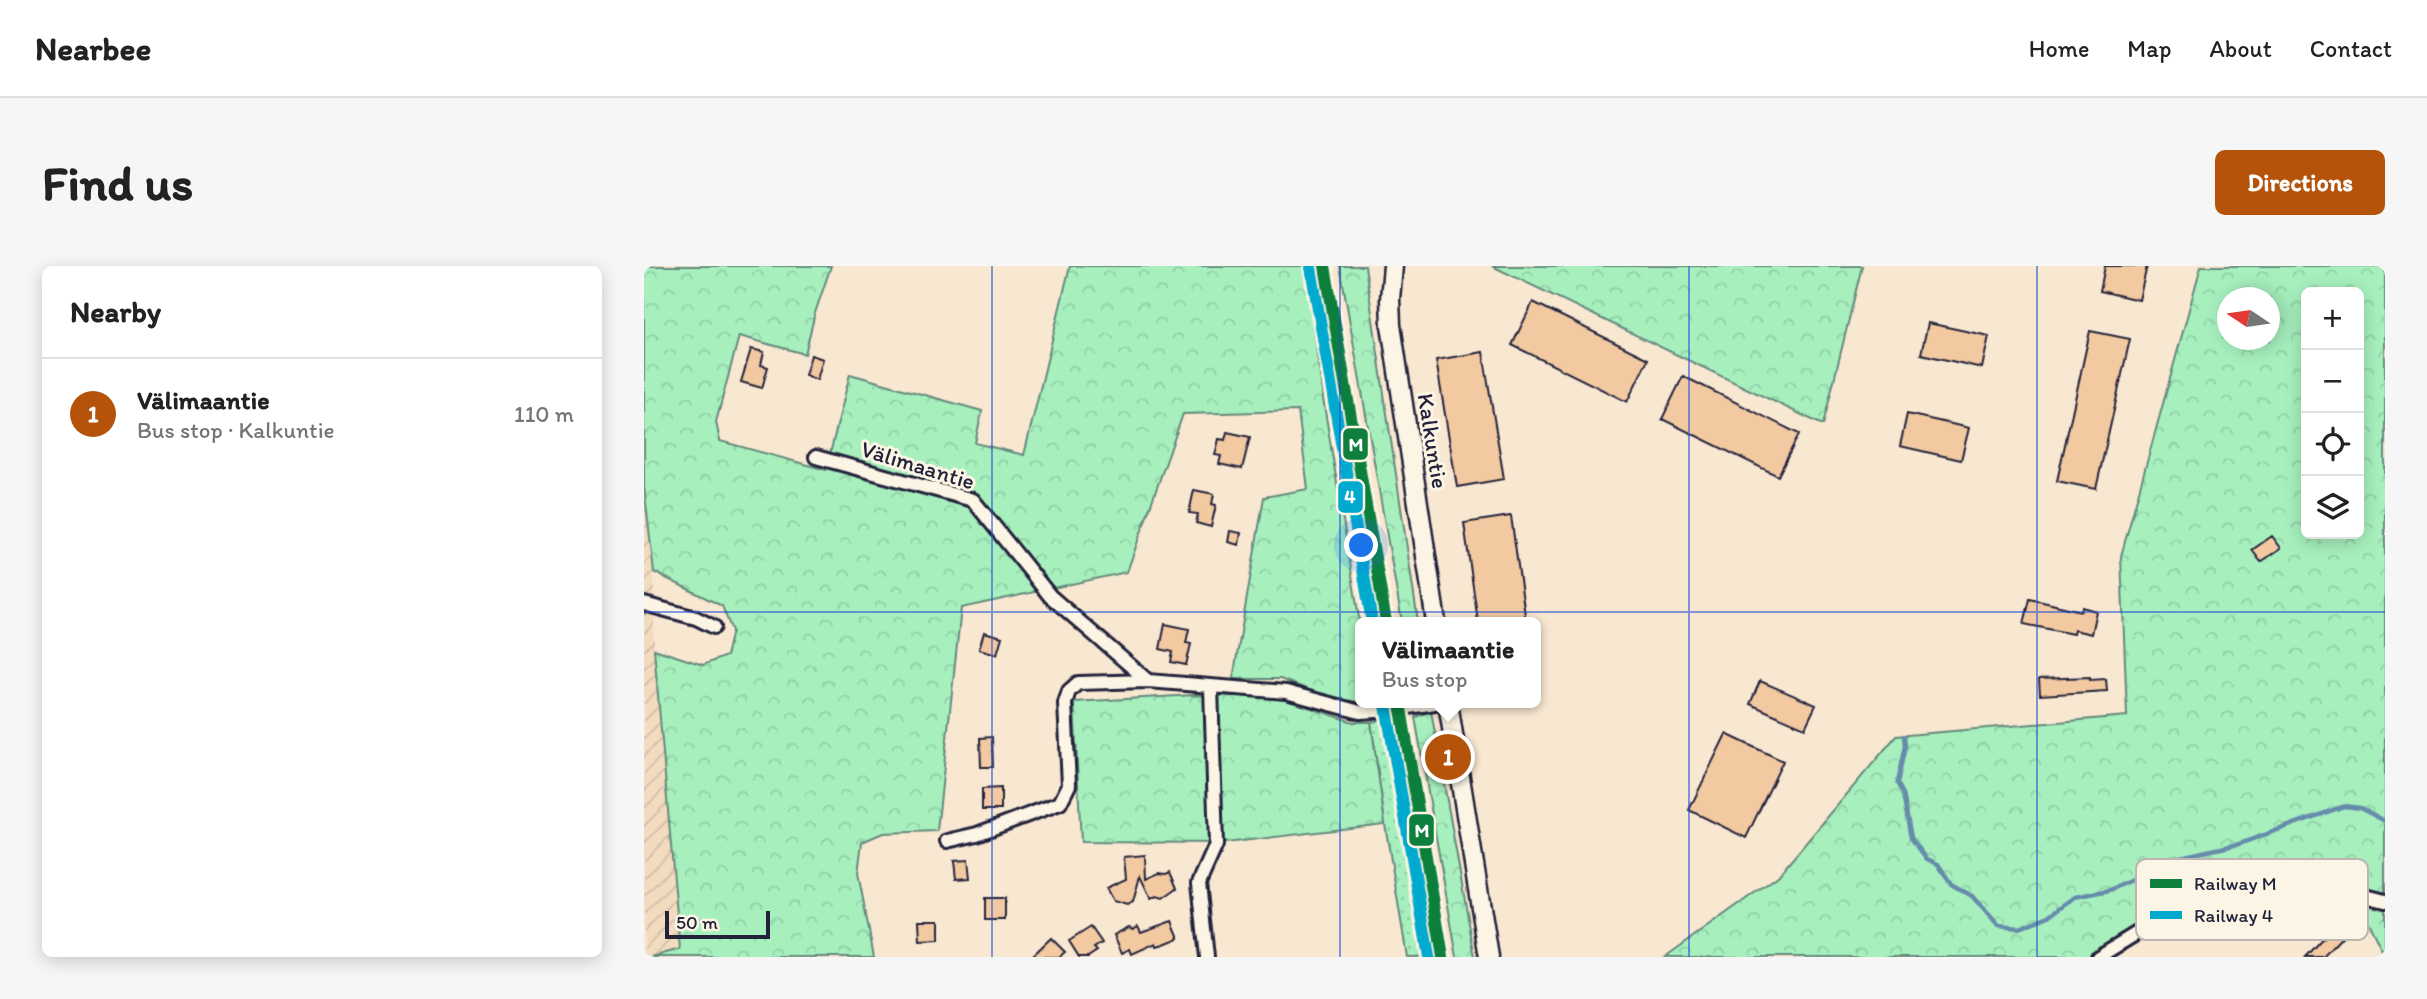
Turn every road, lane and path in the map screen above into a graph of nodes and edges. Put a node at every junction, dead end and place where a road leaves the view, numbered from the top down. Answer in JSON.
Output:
{"nodes":[{"id":1,"x":1393,"y":266,"type":"edge"},
{"id":2,"x":816,"y":457,"type":"dead end"},
{"id":3,"x":644,"y":604,"type":"edge"},
{"id":4,"x":1435,"y":617,"type":"edge"},
{"id":5,"x":714,"y":628,"type":"dead end"},
{"id":6,"x":1148,"y":681,"type":"junction"},
{"id":7,"x":1211,"y":687,"type":"junction"},
{"id":8,"x":1449,"y":708,"type":"edge"},
{"id":9,"x":1392,"y":710,"type":"dead end"},
{"id":10,"x":947,"y":841,"type":"dead end"},
{"id":11,"x":2368,"y":897,"type":"edge"},
{"id":12,"x":2385,"y":901,"type":"edge"},
{"id":13,"x":2136,"y":934,"type":"edge"},
{"id":14,"x":1207,"y":957,"type":"edge"},
{"id":15,"x":1489,"y":957,"type":"edge"},
{"id":16,"x":2098,"y":957,"type":"edge"}],
"edges":[{"from":1,"to":4,"type":"street","name":"Kalkuntie"},
{"from":2,"to":6,"type":"street","name":"Välimaantie"},
{"from":3,"to":5,"type":"street"},
{"from":6,"to":7,"type":"street"},
{"from":6,"to":10,"type":"street"},
{"from":7,"to":9,"type":"street"},
{"from":7,"to":14,"type":"street"},
{"from":8,"to":15,"type":"street"},
{"from":11,"to":12,"type":"street"},
{"from":13,"to":16,"type":"street"}]}
